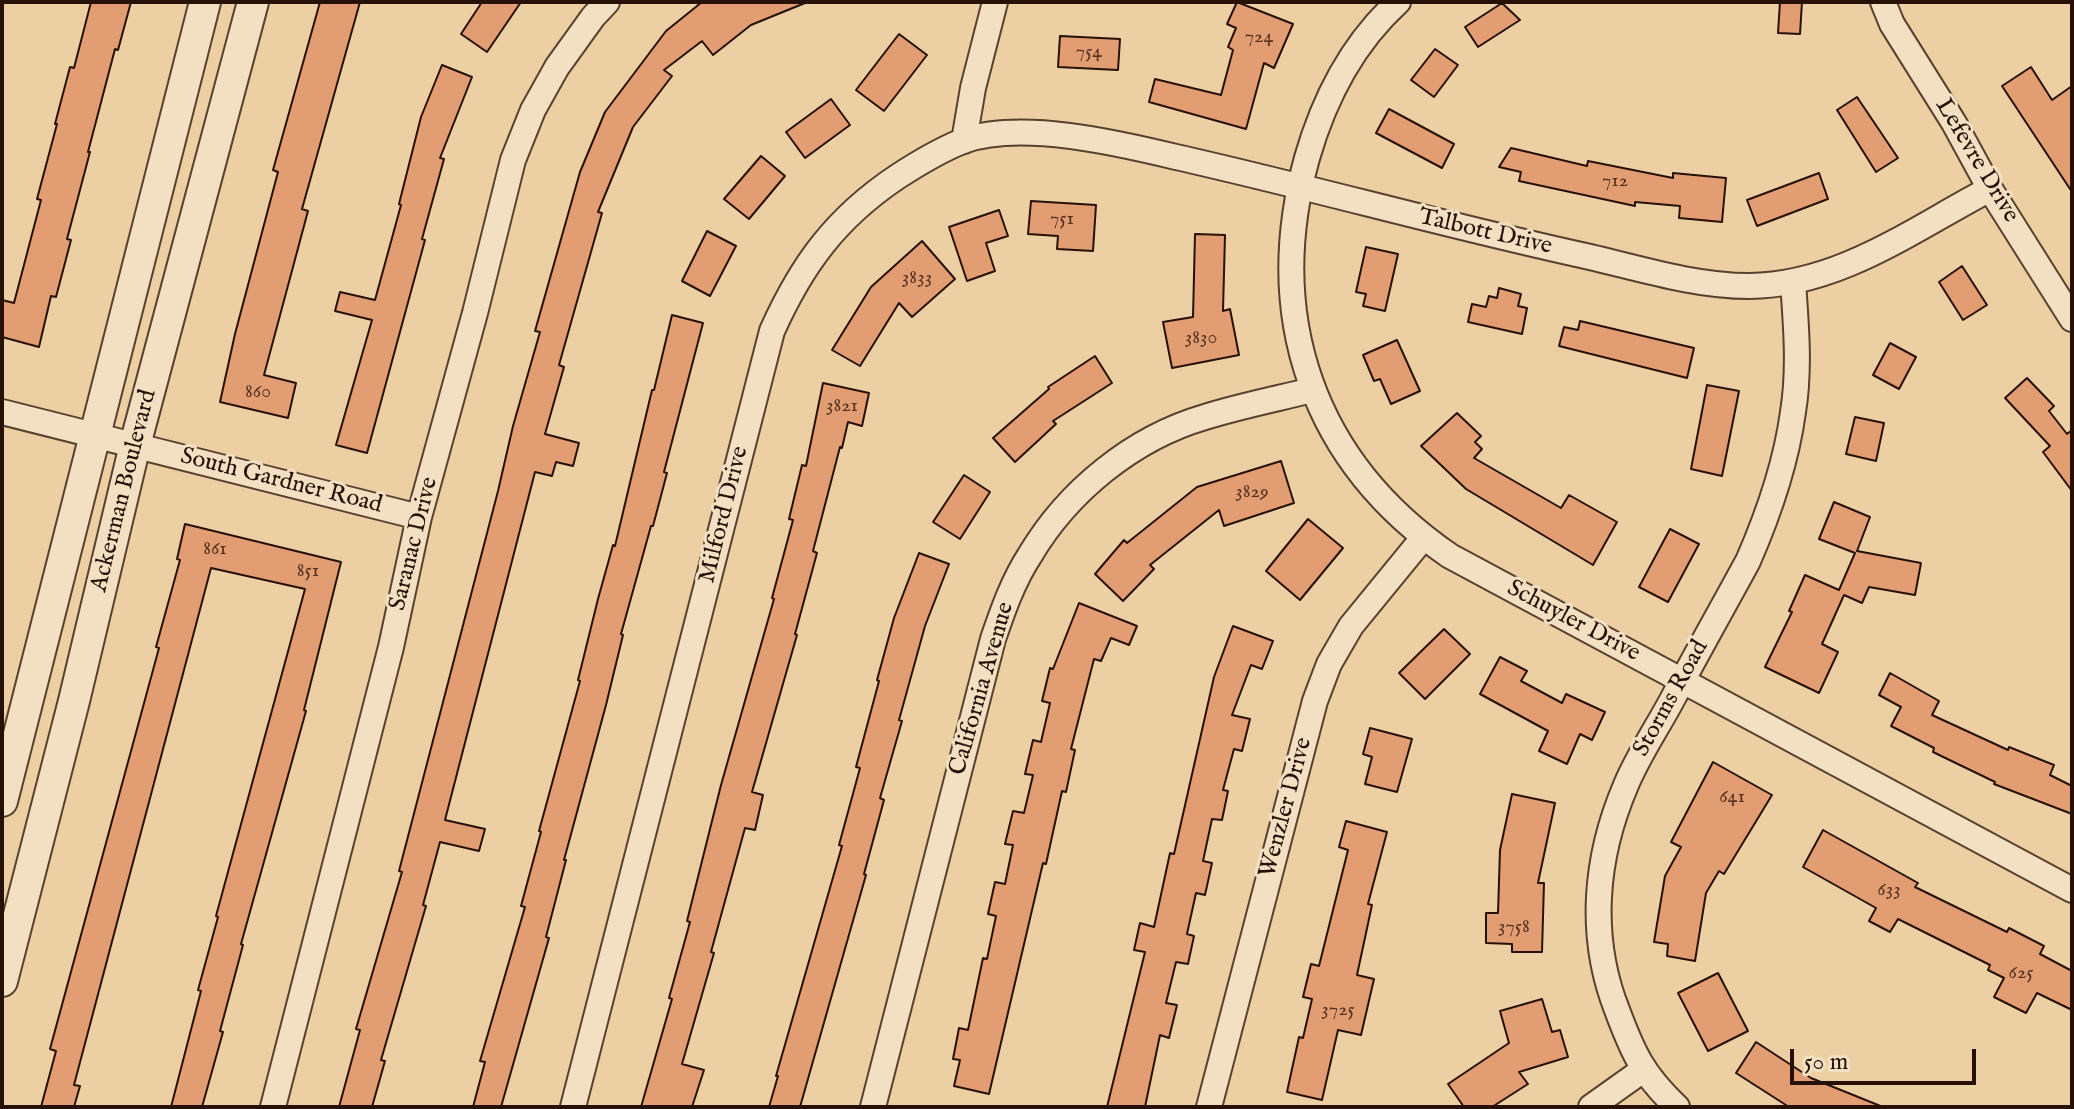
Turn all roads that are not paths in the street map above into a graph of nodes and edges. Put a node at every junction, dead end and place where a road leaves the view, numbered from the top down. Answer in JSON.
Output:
{"nodes":[{"id":1,"x":205,"y":2,"type":"edge"},
{"id":2,"x":253,"y":2,"type":"edge"},
{"id":3,"x":607,"y":2,"type":"edge"},
{"id":4,"x":995,"y":2,"type":"edge"},
{"id":5,"x":1398,"y":2,"type":"edge"},
{"id":6,"x":1883,"y":2,"type":"edge"},
{"id":7,"x":964,"y":141,"type":"junction"},
{"id":8,"x":1299,"y":187,"type":"junction"},
{"id":9,"x":1990,"y":189,"type":"junction"},
{"id":10,"x":1793,"y":282,"type":"junction"},
{"id":11,"x":2072,"y":319,"type":"edge"},
{"id":12,"x":1312,"y":390,"type":"junction"},
{"id":13,"x":2,"y":412,"type":"edge"},
{"id":14,"x":96,"y":436,"type":"junction"},
{"id":15,"x":135,"y":445,"type":"junction"},
{"id":16,"x":419,"y":517,"type":"junction"},
{"id":17,"x":1423,"y":538,"type":"junction"},
{"id":18,"x":1682,"y":681,"type":"junction"},
{"id":19,"x":2,"y":801,"type":"edge"},
{"id":20,"x":2072,"y":890,"type":"edge"},
{"id":21,"x":2,"y":981,"type":"edge"},
{"id":22,"x":1643,"y":1070,"type":"junction"},
{"id":23,"x":273,"y":1107,"type":"edge"},
{"id":24,"x":573,"y":1107,"type":"edge"},
{"id":25,"x":873,"y":1107,"type":"edge"},
{"id":26,"x":1209,"y":1107,"type":"edge"},
{"id":27,"x":1591,"y":1107,"type":"edge"},
{"id":28,"x":1677,"y":1107,"type":"edge"}],
"edges":[{"from":1,"to":14,"type":"street","name":"Ackerman Boulevard"},
{"from":2,"to":15,"type":"street","name":"Ackerman Boulevard"},
{"from":3,"to":16,"type":"street","name":"Saranac Drive"},
{"from":4,"to":7,"type":"street"},
{"from":5,"to":8,"type":"street","name":"Schuyler Drive"},
{"from":6,"to":9,"type":"street","name":"Lefevre Drive"},
{"from":7,"to":8,"type":"street","name":"Talbott Drive"},
{"from":7,"to":24,"type":"street","name":"Milford Drive"},
{"from":8,"to":10,"type":"street","name":"Talbott Drive"},
{"from":8,"to":12,"type":"street","name":"Schuyler Drive"},
{"from":9,"to":10,"type":"street","name":"Talbott Drive"},
{"from":9,"to":11,"type":"street","name":"Lefevre Drive"},
{"from":10,"to":18,"type":"street","name":"Storms Road"},
{"from":12,"to":17,"type":"street","name":"Schuyler Drive"},
{"from":12,"to":25,"type":"street","name":"California Avenue"},
{"from":13,"to":14,"type":"street","name":"South Gardner Road"},
{"from":14,"to":15,"type":"street","name":"South Gardner Road"},
{"from":14,"to":19,"type":"street","name":"Ackerman Boulevard"},
{"from":15,"to":16,"type":"street","name":"South Gardner Road"},
{"from":15,"to":21,"type":"street","name":"Ackerman Boulevard"},
{"from":16,"to":23,"type":"street","name":"Saranac Drive"},
{"from":17,"to":18,"type":"street","name":"Schuyler Drive"},
{"from":17,"to":26,"type":"street","name":"Wenzler Drive"},
{"from":18,"to":20,"type":"street","name":"Schuyler Drive"},
{"from":18,"to":22,"type":"street","name":"Storms Road"},
{"from":22,"to":27,"type":"street"},
{"from":22,"to":28,"type":"street","name":"Storms Road"}]}
